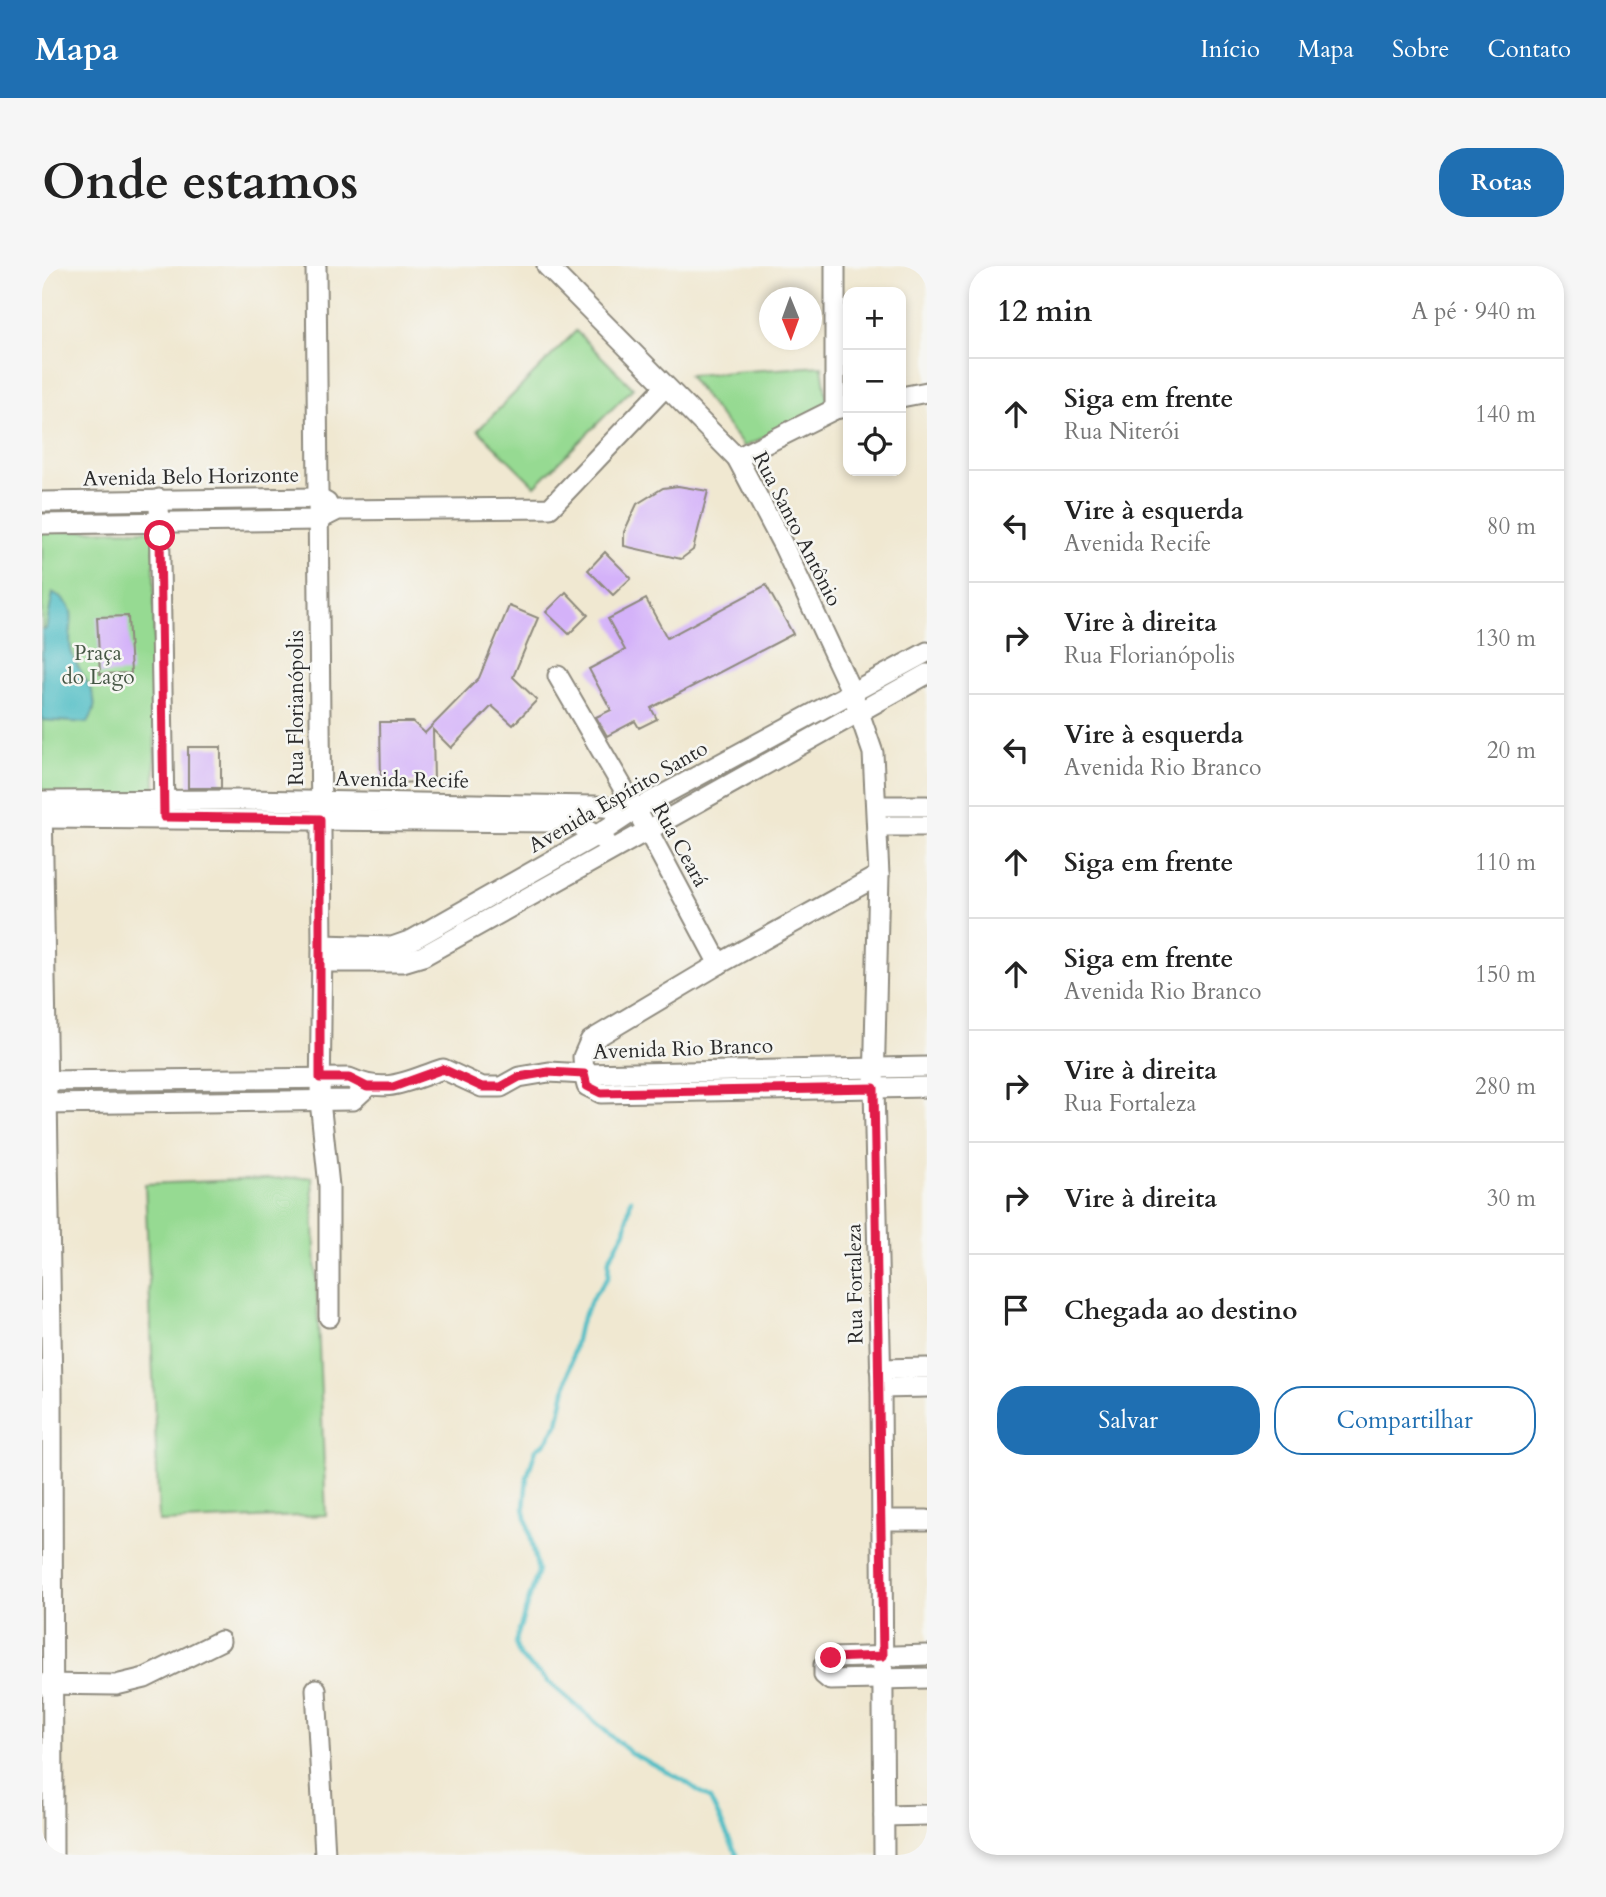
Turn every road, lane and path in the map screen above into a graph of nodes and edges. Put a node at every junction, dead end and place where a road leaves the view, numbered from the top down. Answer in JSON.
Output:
{"nodes":[{"id":1,"x":316,"y":266,"type":"edge"},
{"id":2,"x":547,"y":266,"type":"edge"},
{"id":3,"x":835,"y":266,"type":"edge"},
{"id":4,"x":665,"y":387,"type":"junction"},
{"id":5,"x":927,"y":392,"type":"edge"},
{"id":6,"x":906,"y":396,"type":"edge"},
{"id":7,"x":842,"y":408,"type":"edge"},
{"id":8,"x":737,"y":458,"type":"junction"},
{"id":9,"x":318,"y":498,"type":"junction"},
{"id":10,"x":159,"y":499,"type":"junction"},
{"id":11,"x":42,"y":502,"type":"edge"},
{"id":12,"x":338,"y":509,"type":"junction"},
{"id":13,"x":318,"y":520,"type":"junction"},
{"id":14,"x":160,"y":522,"type":"junction"},
{"id":15,"x":42,"y":524,"type":"edge"},
{"id":16,"x":927,"y":652,"type":"edge"},
{"id":17,"x":927,"y":674,"type":"edge"},
{"id":18,"x":558,"y":676,"type":"dead end"},
{"id":19,"x":853,"y":695,"type":"junction"},
{"id":20,"x":860,"y":713,"type":"junction"},
{"id":21,"x":730,"y":760,"type":"junction"},
{"id":22,"x":740,"y":779,"type":"junction"},
{"id":23,"x":42,"y":802,"type":"edge"},
{"id":24,"x":927,"y":806,"type":"edge"},
{"id":25,"x":164,"y":809,"type":"junction"},
{"id":26,"x":320,"y":810,"type":"junction"},
{"id":27,"x":635,"y":810,"type":"junction"},
{"id":28,"x":419,"y":811,"type":"junction"},
{"id":29,"x":878,"y":816,"type":"junction"},
{"id":30,"x":42,"y":818,"type":"edge"},
{"id":31,"x":927,"y":826,"type":"edge"},
{"id":32,"x":647,"y":829,"type":"junction"},
{"id":33,"x":599,"y":835,"type":"junction"},
{"id":34,"x":614,"y":849,"type":"junction"},
{"id":35,"x":880,"y":875,"type":"junction"},
{"id":36,"x":322,"y":954,"type":"junction"},
{"id":37,"x":719,"y":964,"type":"junction"},
{"id":38,"x":874,"y":1066,"type":"junction"},
{"id":39,"x":927,"y":1067,"type":"edge"},
{"id":40,"x":791,"y":1069,"type":"junction"},
{"id":41,"x":720,"y":1070,"type":"junction"},
{"id":42,"x":584,"y":1074,"type":"junction"},
{"id":43,"x":320,"y":1078,"type":"junction"},
{"id":44,"x":176,"y":1079,"type":"junction"},
{"id":45,"x":241,"y":1079,"type":"junction"},
{"id":46,"x":44,"y":1081,"type":"edge"},
{"id":47,"x":367,"y":1087,"type":"junction"},
{"id":48,"x":927,"y":1087,"type":"edge"},
{"id":49,"x":874,"y":1088,"type":"junction"},
{"id":50,"x":790,"y":1090,"type":"junction"},
{"id":51,"x":721,"y":1091,"type":"junction"},
{"id":52,"x":320,"y":1101,"type":"junction"},
{"id":53,"x":177,"y":1102,"type":"junction"},
{"id":54,"x":242,"y":1102,"type":"junction"},
{"id":55,"x":44,"y":1104,"type":"edge"},
{"id":56,"x":329,"y":1317,"type":"dead end"},
{"id":57,"x":927,"y":1368,"type":"edge"},
{"id":58,"x":880,"y":1378,"type":"junction"},
{"id":59,"x":927,"y":1388,"type":"edge"},
{"id":60,"x":47,"y":1390,"type":"edge"},
{"id":61,"x":882,"y":1520,"type":"junction"},
{"id":62,"x":927,"y":1520,"type":"edge"},
{"id":63,"x":220,"y":1641,"type":"dead end"},
{"id":64,"x":927,"y":1655,"type":"edge"},
{"id":65,"x":883,"y":1656,"type":"junction"},
{"id":66,"x":47,"y":1663,"type":"edge"},
{"id":67,"x":883,"y":1678,"type":"junction"},
{"id":68,"x":927,"y":1678,"type":"edge"},
{"id":69,"x":47,"y":1684,"type":"edge"},
{"id":70,"x":316,"y":1689,"type":"dead end"},
{"id":71,"x":927,"y":1815,"type":"edge"},
{"id":72,"x":884,"y":1816,"type":"junction"},
{"id":73,"x":53,"y":1855,"type":"edge"},
{"id":74,"x":325,"y":1855,"type":"edge"},
{"id":75,"x":884,"y":1855,"type":"edge"}],
"edges":[{"from":1,"to":9,"type":"street","name":"Rua Florianópolis"},
{"from":2,"to":4,"type":"street","name":"Rua Santo Antônio"},
{"from":3,"to":7,"type":"street"},
{"from":4,"to":8,"type":"street","name":"Rua Santo Antônio"},
{"from":4,"to":12,"type":"street","name":"Avenida Belo Horizonte"},
{"from":5,"to":6,"type":"street"},
{"from":7,"to":8,"type":"street"},
{"from":8,"to":19,"type":"street","name":"Rua Santo Antônio"},
{"from":9,"to":10,"type":"street","name":"Avenida Belo Horizonte"},
{"from":9,"to":12,"type":"street","name":"Avenida Belo Horizonte"},
{"from":9,"to":13,"type":"street","name":"Rua Florianópolis"},
{"from":10,"to":11,"type":"street","name":"Avenida Belo Horizonte"},
{"from":10,"to":14,"type":"street"},
{"from":12,"to":13,"type":"street","name":"Avenida Belo Horizonte"},
{"from":13,"to":14,"type":"street","name":"Avenida Belo Horizonte"},
{"from":13,"to":26,"type":"street","name":"Rua Florianópolis"},
{"from":14,"to":15,"type":"street","name":"Avenida Belo Horizonte"},
{"from":14,"to":25,"type":"street"},
{"from":16,"to":19,"type":"street","name":"Avenida Espírito Santo"},
{"from":17,"to":20,"type":"street","name":"Avenida Espírito Santo"},
{"from":18,"to":27,"type":"street","name":"Rua Ceará"},
{"from":19,"to":20,"type":"street","name":"Rua Santo Antônio"},
{"from":19,"to":21,"type":"street","name":"Avenida Espírito Santo"},
{"from":20,"to":22,"type":"street","name":"Avenida Espírito Santo"},
{"from":20,"to":29,"type":"street","name":"Rua Fortaleza"},
{"from":21,"to":22,"type":"street"},
{"from":21,"to":27,"type":"street","name":"Avenida Espírito Santo"},
{"from":22,"to":32,"type":"street","name":"Avenida Espírito Santo"},
{"from":23,"to":25,"type":"street","name":"Avenida Recife"},
{"from":23,"to":30,"type":"street"},
{"from":24,"to":29,"type":"street"},
{"from":25,"to":26,"type":"street","name":"Avenida Recife"},
{"from":25,"to":30,"type":"street","name":"Avenida Recife"},
{"from":26,"to":28,"type":"street","name":"Avenida Recife"},
{"from":26,"to":36,"type":"street","name":"Rua Florianópolis"},
{"from":27,"to":28,"type":"street","name":"Avenida Recife"},
{"from":27,"to":32,"type":"street","name":"Rua Ceará"},
{"from":27,"to":33,"type":"street","name":"Avenida Espírito Santo"},
{"from":28,"to":33,"type":"street","name":"Avenida Recife"},
{"from":29,"to":31,"type":"street"},
{"from":29,"to":35,"type":"street","name":"Rua Fortaleza"},
{"from":30,"to":46,"type":"street"},
{"from":32,"to":34,"type":"street","name":"Avenida Espírito Santo"},
{"from":32,"to":37,"type":"street","name":"Rua Ceará"},
{"from":33,"to":34,"type":"street","name":"Avenida Recife"},
{"from":33,"to":36,"type":"street","name":"Avenida Espírito Santo"},
{"from":34,"to":36,"type":"street","name":"Avenida Espírito Santo"},
{"from":35,"to":37,"type":"street"},
{"from":35,"to":38,"type":"street","name":"Rua Fortaleza"},
{"from":36,"to":43,"type":"street","name":"Rua Florianópolis"},
{"from":37,"to":42,"type":"street"},
{"from":38,"to":39,"type":"street","name":"Avenida Rio Branco"},
{"from":38,"to":40,"type":"street","name":"Avenida Rio Branco"},
{"from":38,"to":49,"type":"street","name":"Rua Fortaleza"},
{"from":40,"to":41,"type":"street","name":"Avenida Rio Branco"},
{"from":40,"to":50,"type":"street"},
{"from":41,"to":42,"type":"street","name":"Avenida Rio Branco"},
{"from":41,"to":51,"type":"street"},
{"from":42,"to":47,"type":"street"},
{"from":42,"to":51,"type":"street","name":"Avenida Rio Branco"},
{"from":43,"to":45,"type":"street"},
{"from":43,"to":47,"type":"street"},
{"from":43,"to":52,"type":"street","name":"Rua Florianópolis"},
{"from":44,"to":45,"type":"street"},
{"from":44,"to":46,"type":"street"},
{"from":44,"to":53,"type":"street"},
{"from":45,"to":54,"type":"street"},
{"from":46,"to":55,"type":"street"},
{"from":47,"to":52,"type":"street"},
{"from":48,"to":49,"type":"street","name":"Avenida Rio Branco"},
{"from":49,"to":50,"type":"street","name":"Avenida Rio Branco"},
{"from":49,"to":58,"type":"street","name":"Rua Fortaleza"},
{"from":50,"to":51,"type":"street","name":"Avenida Rio Branco"},
{"from":52,"to":54,"type":"street"},
{"from":52,"to":56,"type":"street","name":"Rua Florianópolis"},
{"from":53,"to":54,"type":"street"},
{"from":53,"to":55,"type":"street"},
{"from":55,"to":60,"type":"street"},
{"from":57,"to":58,"type":"street"},
{"from":58,"to":59,"type":"street"},
{"from":58,"to":61,"type":"street","name":"Rua Fortaleza"},
{"from":60,"to":66,"type":"street"},
{"from":61,"to":62,"type":"street"},
{"from":61,"to":65,"type":"street","name":"Rua Fortaleza"},
{"from":63,"to":69,"type":"street"},
{"from":64,"to":65,"type":"street"},
{"from":65,"to":67,"type":"street","name":"Rua Fortaleza"},
{"from":65,"to":67,"type":"street"},
{"from":66,"to":69,"type":"street"},
{"from":67,"to":68,"type":"street"},
{"from":67,"to":72,"type":"street","name":"Rua Fortaleza"},
{"from":69,"to":73,"type":"street"},
{"from":70,"to":74,"type":"street"},
{"from":71,"to":72,"type":"street"},
{"from":72,"to":75,"type":"street","name":"Rua Fortaleza"}]}
